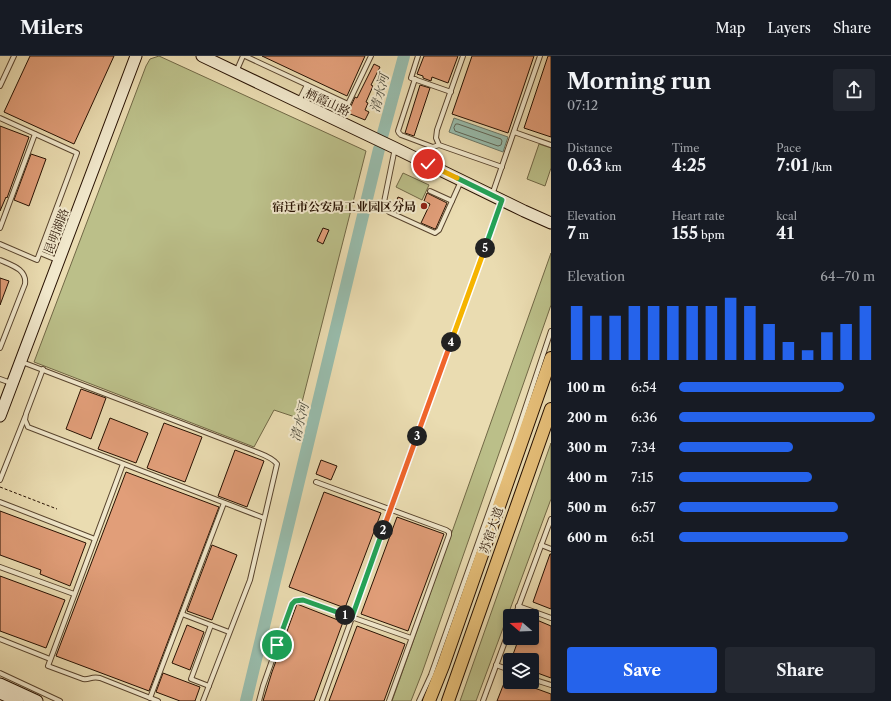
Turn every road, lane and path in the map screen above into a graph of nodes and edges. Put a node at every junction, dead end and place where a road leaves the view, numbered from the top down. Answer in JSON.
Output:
{"nodes":[{"id":1,"x":13,"y":56,"type":"edge"},
{"id":2,"x":136,"y":56,"type":"edge"},
{"id":3,"x":202,"y":56,"type":"edge"},
{"id":4,"x":244,"y":56,"type":"edge"},
{"id":5,"x":371,"y":56,"type":"edge"},
{"id":6,"x":418,"y":56,"type":"edge"},
{"id":7,"x":463,"y":56,"type":"edge"},
{"id":8,"x":540,"y":56,"type":"edge"},
{"id":9,"x":235,"y":72,"type":"junction"},
{"id":10,"x":415,"y":79,"type":"junction"},
{"id":11,"x":307,"y":85,"type":"junction"},
{"id":12,"x":0,"y":86,"type":"edge"},
{"id":13,"x":451,"y":92,"type":"junction"},
{"id":14,"x":299,"y":102,"type":"junction"},
{"id":15,"x":0,"y":118,"type":"edge"},
{"id":16,"x":514,"y":132,"type":"junction"},
{"id":17,"x":35,"y":134,"type":"junction"},
{"id":18,"x":439,"y":145,"type":"junction"},
{"id":19,"x":551,"y":145,"type":"edge"},
{"id":20,"x":395,"y":148,"type":"junction"},
{"id":21,"x":502,"y":167,"type":"junction"},
{"id":22,"x":461,"y":180,"type":"junction"},
{"id":23,"x":430,"y":191,"type":"dead end"},
{"id":24,"x":497,"y":198,"type":"junction"},
{"id":25,"x":452,"y":201,"type":"junction"},
{"id":26,"x":2,"y":220,"type":"edge"},
{"id":27,"x":551,"y":224,"type":"edge"},
{"id":28,"x":0,"y":228,"type":"edge"},
{"id":29,"x":0,"y":244,"type":"edge"},
{"id":30,"x":40,"y":252,"type":"junction"},
{"id":31,"x":0,"y":260,"type":"edge"},
{"id":32,"x":59,"y":261,"type":"junction"},
{"id":33,"x":551,"y":331,"type":"edge"},
{"id":34,"x":0,"y":348,"type":"edge"},
{"id":35,"x":551,"y":358,"type":"edge"},
{"id":36,"x":21,"y":361,"type":"junction"},
{"id":37,"x":42,"y":370,"type":"junction"},
{"id":38,"x":0,"y":378,"type":"edge"},
{"id":39,"x":12,"y":383,"type":"junction"},
{"id":40,"x":551,"y":409,"type":"edge"},
{"id":41,"x":26,"y":414,"type":"junction"},
{"id":42,"x":0,"y":416,"type":"edge"},
{"id":43,"x":123,"y":464,"type":"junction"},
{"id":44,"x":0,"y":480,"type":"edge"},
{"id":45,"x":316,"y":482,"type":"dead end"},
{"id":46,"x":0,"y":487,"type":"edge"},
{"id":47,"x":0,"y":502,"type":"edge"},
{"id":48,"x":224,"y":503,"type":"junction"},
{"id":49,"x":57,"y":509,"type":"dead end"},
{"id":50,"x":391,"y":510,"type":"junction"},
{"id":51,"x":264,"y":518,"type":"junction"},
{"id":52,"x":551,"y":518,"type":"edge"},
{"id":53,"x":95,"y":539,"type":"junction"},
{"id":54,"x":541,"y":545,"type":"junction"},
{"id":55,"x":551,"y":548,"type":"edge"},
{"id":56,"x":0,"y":567,"type":"edge"},
{"id":57,"x":74,"y":594,"type":"junction"},
{"id":58,"x":518,"y":606,"type":"junction"},
{"id":59,"x":517,"y":609,"type":"edge"},
{"id":60,"x":182,"y":614,"type":"junction"},
{"id":61,"x":352,"y":617,"type":"junction"},
{"id":62,"x":551,"y":618,"type":"edge"},
{"id":63,"x":211,"y":625,"type":"junction"},
{"id":64,"x":229,"y":632,"type":"junction"},
{"id":65,"x":411,"y":638,"type":"junction"},
{"id":66,"x":0,"y":640,"type":"edge"},
{"id":67,"x":504,"y":645,"type":"edge"},
{"id":68,"x":50,"y":659,"type":"junction"},
{"id":69,"x":496,"y":665,"type":"junction"},
{"id":70,"x":503,"y":668,"type":"edge"},
{"id":71,"x":0,"y":673,"type":"edge"},
{"id":72,"x":539,"y":681,"type":"edge"},
{"id":73,"x":0,"y":684,"type":"edge"},
{"id":74,"x":209,"y":686,"type":"junction"},
{"id":75,"x":551,"y":686,"type":"edge"},
{"id":76,"x":0,"y":693,"type":"edge"},
{"id":77,"x":150,"y":698,"type":"junction"},
{"id":78,"x":18,"y":701,"type":"edge"},
{"id":79,"x":37,"y":701,"type":"edge"},
{"id":80,"x":60,"y":701,"type":"edge"},
{"id":81,"x":158,"y":701,"type":"edge"},
{"id":82,"x":203,"y":701,"type":"edge"},
{"id":83,"x":259,"y":701,"type":"edge"},
{"id":84,"x":322,"y":701,"type":"edge"},
{"id":85,"x":389,"y":701,"type":"edge"},
{"id":86,"x":419,"y":701,"type":"edge"},
{"id":87,"x":429,"y":701,"type":"edge"},
{"id":88,"x":448,"y":701,"type":"edge"},
{"id":89,"x":483,"y":701,"type":"edge"}],
"edges":[{"from":1,"to":12,"type":"lane"},
{"from":2,"to":32,"type":"street","name":"昆明湖路"},
{"from":3,"to":9,"type":"street","name":"栖霞山路"},
{"from":4,"to":9,"type":"lane"},
{"from":4,"to":11,"type":"lane"},
{"from":5,"to":11,"type":"lane"},
{"from":6,"to":10,"type":"lane"},
{"from":7,"to":13,"type":"lane"},
{"from":8,"to":16,"type":"lane"},
{"from":9,"to":14,"type":"street","name":"栖霞山路"},
{"from":10,"to":13,"type":"lane"},
{"from":10,"to":18,"type":"lane"},
{"from":11,"to":14,"type":"lane"},
{"from":13,"to":18,"type":"lane"},
{"from":14,"to":20,"type":"street","name":"栖霞山路"},
{"from":15,"to":17,"type":"lane"},
{"from":16,"to":19,"type":"lane"},
{"from":16,"to":21,"type":"lane"},
{"from":17,"to":26,"type":"lane"},
{"from":17,"to":30,"type":"lane"},
{"from":18,"to":21,"type":"lane"},
{"from":20,"to":22,"type":"street","name":"栖霞山路"},
{"from":20,"to":25,"type":"lane"},
{"from":21,"to":24,"type":"lane"},
{"from":22,"to":24,"type":"street","name":"栖霞山路"},
{"from":22,"to":25,"type":"lane"},
{"from":23,"to":25,"type":"lane"},
{"from":24,"to":27,"type":"street","name":"栖霞山路"},
{"from":24,"to":50,"type":"lane"},
{"from":26,"to":28,"type":"lane"},
{"from":29,"to":30,"type":"lane"},
{"from":30,"to":32,"type":"lane"},
{"from":31,"to":34,"type":"lane"},
{"from":32,"to":36,"type":"street","name":"昆明湖路"},
{"from":33,"to":86,"type":"lane"},
{"from":35,"to":87,"type":"main road","name":"苏宿大道"},
{"from":36,"to":37,"type":"lane"},
{"from":36,"to":39,"type":"street","name":"昆明湖路"},
{"from":37,"to":41,"type":"lane"},
{"from":37,"to":51,"type":"lane"},
{"from":38,"to":39,"type":"lane"},
{"from":39,"to":42,"type":"street","name":"昆明湖路"},
{"from":40,"to":88,"type":"main road","name":"苏宿大道"},
{"from":41,"to":43,"type":"lane"},
{"from":41,"to":44,"type":"lane"},
{"from":43,"to":48,"type":"lane"},
{"from":43,"to":53,"type":"lane"},
{"from":45,"to":50,"type":"lane"},
{"from":46,"to":49,"type":"path"},
{"from":47,"to":53,"type":"lane"},
{"from":48,"to":51,"type":"lane"},
{"from":48,"to":60,"type":"lane"},
{"from":50,"to":61,"type":"lane"},
{"from":50,"to":65,"type":"lane"},
{"from":51,"to":64,"type":"lane"},
{"from":52,"to":54,"type":"lane"},
{"from":53,"to":57,"type":"lane"},
{"from":54,"to":55,"type":"lane"},
{"from":54,"to":58,"type":"lane"},
{"from":56,"to":57,"type":"lane"},
{"from":57,"to":68,"type":"lane"},
{"from":58,"to":59,"type":"lane"},
{"from":58,"to":62,"type":"lane"},
{"from":60,"to":63,"type":"lane"},
{"from":60,"to":77,"type":"lane"},
{"from":61,"to":65,"type":"lane"},
{"from":61,"to":83,"type":"lane"},
{"from":61,"to":84,"type":"lane"},
{"from":63,"to":64,"type":"lane"},
{"from":63,"to":74,"type":"lane"},
{"from":64,"to":74,"type":"lane"},
{"from":65,"to":85,"type":"lane"},
{"from":66,"to":68,"type":"lane"},
{"from":67,"to":69,"type":"lane"},
{"from":68,"to":77,"type":"lane"},
{"from":69,"to":70,"type":"lane"},
{"from":69,"to":89,"type":"lane"},
{"from":71,"to":80,"type":"lane"},
{"from":72,"to":75,"type":"lane"},
{"from":73,"to":79,"type":"street"},
{"from":74,"to":82,"type":"lane"},
{"from":76,"to":78,"type":"street"},
{"from":77,"to":81,"type":"lane"}]}
